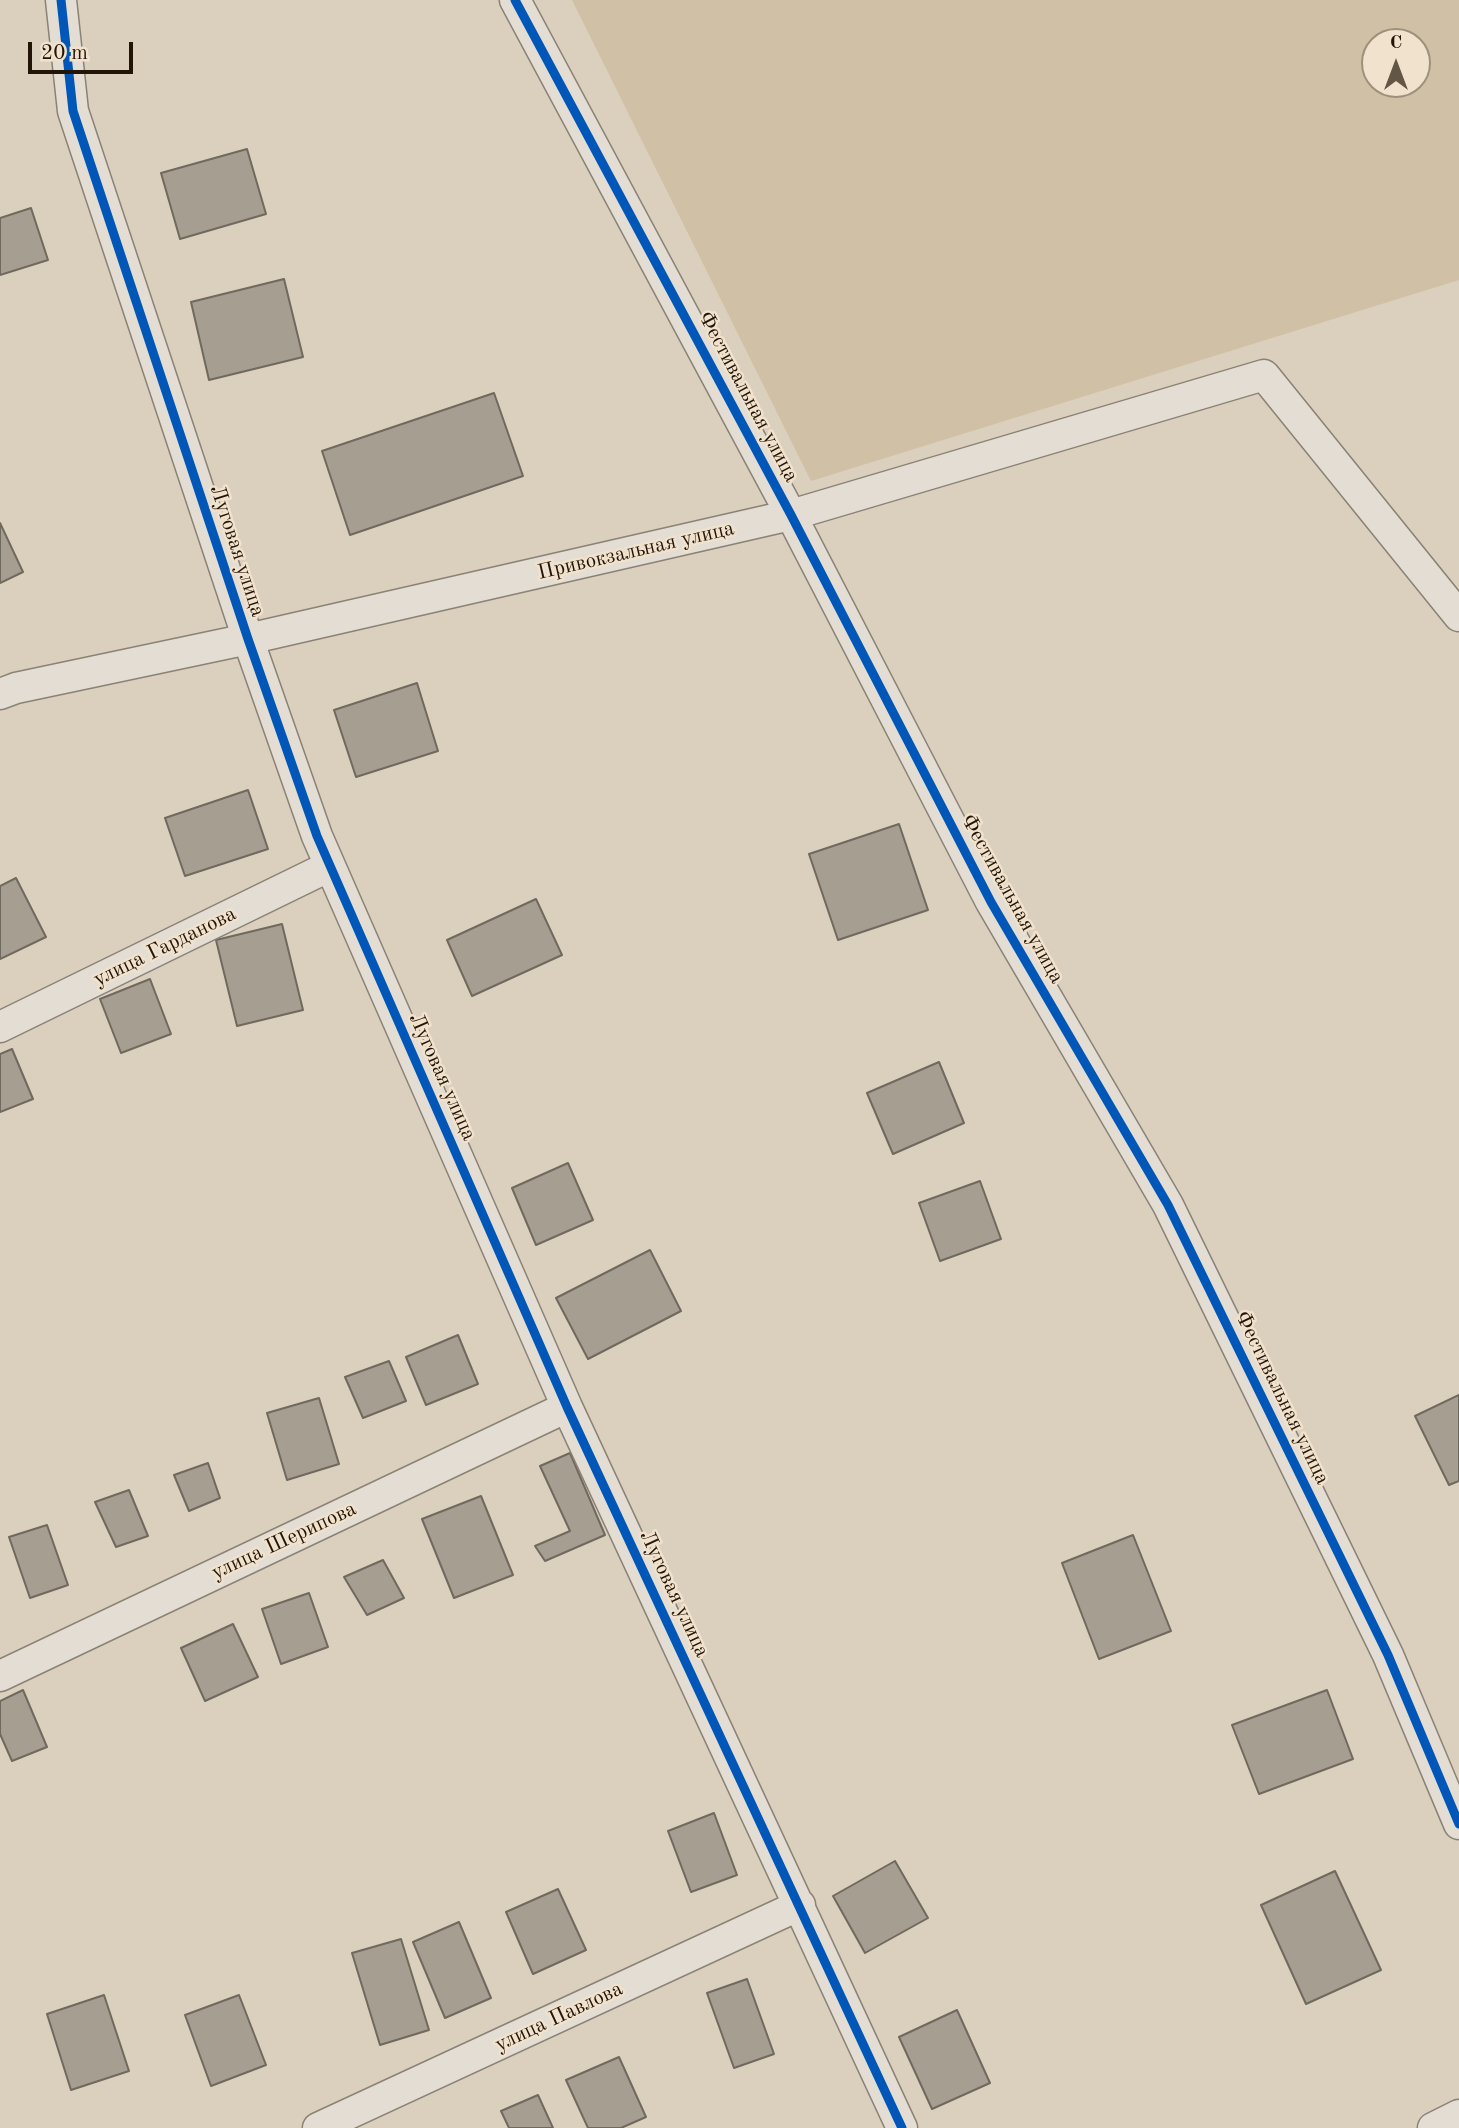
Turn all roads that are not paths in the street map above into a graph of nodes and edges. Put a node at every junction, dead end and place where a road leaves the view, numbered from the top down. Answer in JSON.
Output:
{"nodes":[{"id":1,"x":61,"y":0,"type":"edge"},
{"id":2,"x":515,"y":0,"type":"edge"},
{"id":3,"x":791,"y":515,"type":"junction"},
{"id":4,"x":1459,"y":616,"type":"edge"},
{"id":5,"x":248,"y":639,"type":"junction"},
{"id":6,"x":0,"y":694,"type":"edge"},
{"id":7,"x":330,"y":866,"type":"junction"},
{"id":8,"x":0,"y":1027,"type":"edge"},
{"id":9,"x":567,"y":1407,"type":"junction"},
{"id":10,"x":0,"y":1676,"type":"edge"},
{"id":11,"x":1459,"y":1824,"type":"edge"},
{"id":12,"x":800,"y":1905,"type":"junction"},
{"id":13,"x":1459,"y":2115,"type":"edge"},
{"id":14,"x":318,"y":2128,"type":"edge"},
{"id":15,"x":902,"y":2128,"type":"edge"},
{"id":16,"x":1433,"y":2128,"type":"edge"}],
"edges":[{"from":1,"to":5,"type":"street","name":"Луговая улица"},
{"from":2,"to":3,"type":"street","name":"Фестивальная улица"},
{"from":3,"to":4,"type":"street","name":"Привокзальная улица"},
{"from":3,"to":5,"type":"street","name":"Привокзальная улица"},
{"from":3,"to":11,"type":"street","name":"Фестивальная улица"},
{"from":5,"to":6,"type":"street","name":"Привокзальная улица"},
{"from":5,"to":7,"type":"street","name":"Луговая улица"},
{"from":7,"to":8,"type":"street","name":"улица Гарданова"},
{"from":7,"to":9,"type":"street","name":"Луговая улица"},
{"from":9,"to":10,"type":"street","name":"улица Шерипова"},
{"from":9,"to":12,"type":"street","name":"Луговая улица"},
{"from":12,"to":14,"type":"street","name":"улица Павлова"},
{"from":12,"to":15,"type":"street","name":"Луговая улица"},
{"from":13,"to":16,"type":"street"}]}
